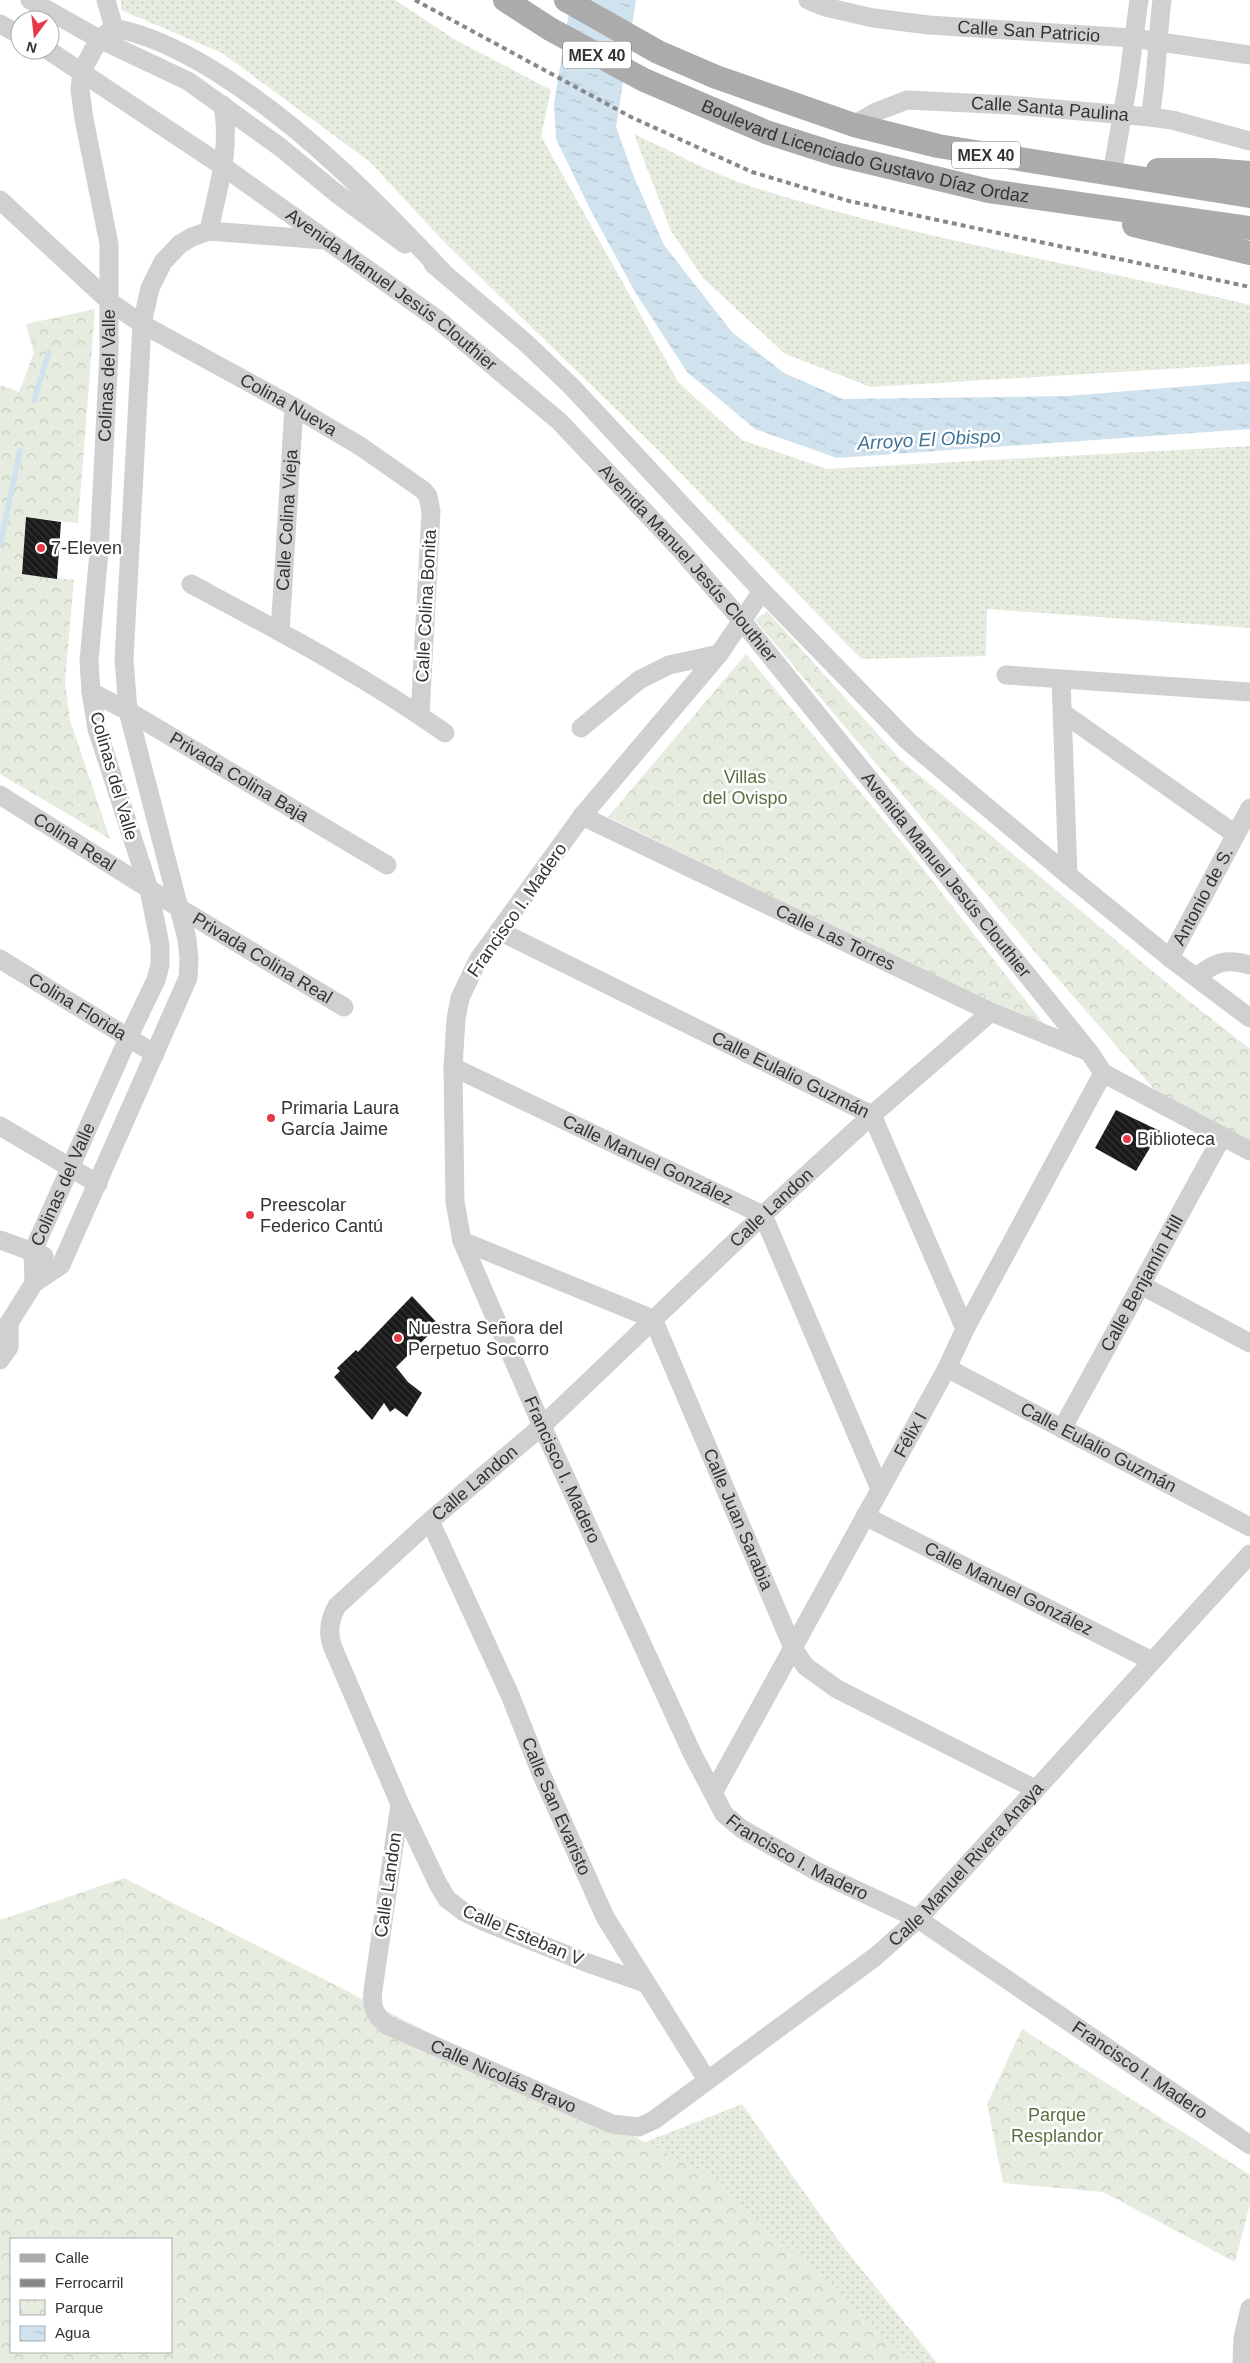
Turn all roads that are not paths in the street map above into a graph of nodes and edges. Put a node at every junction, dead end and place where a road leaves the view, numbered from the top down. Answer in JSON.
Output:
{"nodes":[{"id":1,"x":30,"y":0,"type":"edge"},
{"id":2,"x":106,"y":0,"type":"edge"},
{"id":3,"x":506,"y":0,"type":"edge"},
{"id":4,"x":566,"y":0,"type":"edge"},
{"id":5,"x":808,"y":0,"type":"edge"},
{"id":6,"x":1139,"y":0,"type":"edge"},
{"id":7,"x":1162,"y":0,"type":"edge"},
{"id":8,"x":106,"y":33,"type":"junction"},
{"id":9,"x":1133,"y":38,"type":"junction"},
{"id":10,"x":1156,"y":41,"type":"junction"},
{"id":11,"x":1250,"y":55,"type":"edge"},
{"id":12,"x":60,"y":57,"type":"edge"},
{"id":13,"x":82,"y":71,"type":"junction"},
{"id":14,"x":223,"y":105,"type":"junction"},
{"id":15,"x":1122,"y":114,"type":"junction"},
{"id":16,"x":1150,"y":117,"type":"junction"},
{"id":17,"x":854,"y":125,"type":"junction"},
{"id":18,"x":1250,"y":141,"type":"edge"},
{"id":19,"x":224,"y":167,"type":"junction"},
{"id":20,"x":1250,"y":173,"type":"edge"},
{"id":21,"x":1116,"y":174,"type":"junction"},
{"id":22,"x":1250,"y":196,"type":"edge"},
{"id":23,"x":0,"y":200,"type":"edge"},
{"id":24,"x":1070,"y":203,"type":"junction"},
{"id":25,"x":1250,"y":228,"type":"edge"},
{"id":26,"x":209,"y":231,"type":"junction"},
{"id":27,"x":325,"y":240,"type":"junction"},
{"id":28,"x":1250,"y":253,"type":"edge"},
{"id":29,"x":442,"y":271,"type":"junction"},
{"id":30,"x":110,"y":302,"type":"junction"},
{"id":31,"x":142,"y":324,"type":"junction"},
{"id":32,"x":294,"y":407,"type":"junction"},
{"id":33,"x":428,"y":496,"type":"joint"},
{"id":34,"x":191,"y":584,"type":"dead end"},
{"id":35,"x":762,"y":591,"type":"junction"},
{"id":36,"x":743,"y":622,"type":"junction"},
{"id":37,"x":280,"y":632,"type":"junction"},
{"id":38,"x":718,"y":654,"type":"junction"},
{"id":39,"x":1006,"y":676,"type":"dead end"},
{"id":40,"x":1061,"y":680,"type":"junction"},
{"id":41,"x":91,"y":692,"type":"junction"},
{"id":42,"x":1250,"y":692,"type":"edge"},
{"id":43,"x":128,"y":711,"type":"junction"},
{"id":44,"x":1064,"y":713,"type":"junction"},
{"id":45,"x":420,"y":716,"type":"junction"},
{"id":46,"x":581,"y":728,"type":"dead end"},
{"id":47,"x":445,"y":733,"type":"dead end"},
{"id":48,"x":0,"y":795,"type":"edge"},
{"id":49,"x":1250,"y":808,"type":"edge"},
{"id":50,"x":582,"y":816,"type":"junction"},
{"id":51,"x":1235,"y":834,"type":"junction"},
{"id":52,"x":388,"y":865,"type":"dead end"},
{"id":53,"x":1068,"y":875,"type":"junction"},
{"id":54,"x":149,"y":889,"type":"junction"},
{"id":55,"x":181,"y":909,"type":"junction"},
{"id":56,"x":499,"y":931,"type":"junction"},
{"id":57,"x":1170,"y":958,"type":"junction"},
{"id":58,"x":0,"y":960,"type":"edge"},
{"id":59,"x":1250,"y":965,"type":"edge"},
{"id":60,"x":1196,"y":977,"type":"junction"},
{"id":61,"x":344,"y":1007,"type":"dead end"},
{"id":62,"x":991,"y":1012,"type":"junction"},
{"id":63,"x":1250,"y":1018,"type":"edge"},
{"id":64,"x":129,"y":1036,"type":"junction"},
{"id":65,"x":1090,"y":1053,"type":"junction"},
{"id":66,"x":155,"y":1054,"type":"junction"},
{"id":67,"x":453,"y":1068,"type":"junction"},
{"id":68,"x":1103,"y":1073,"type":"junction"},
{"id":69,"x":872,"y":1115,"type":"junction"},
{"id":70,"x":0,"y":1126,"type":"edge"},
{"id":71,"x":1222,"y":1137,"type":"junction"},
{"id":72,"x":1250,"y":1152,"type":"edge"},
{"id":73,"x":71,"y":1169,"type":"junction"},
{"id":74,"x":98,"y":1184,"type":"junction"},
{"id":75,"x":763,"y":1216,"type":"junction"},
{"id":76,"x":0,"y":1240,"type":"edge"},
{"id":77,"x":462,"y":1241,"type":"junction"},
{"id":78,"x":33,"y":1251,"type":"junction"},
{"id":79,"x":61,"y":1264,"type":"junction"},
{"id":80,"x":34,"y":1283,"type":"junction"},
{"id":81,"x":1141,"y":1285,"type":"junction"},
{"id":82,"x":653,"y":1319,"type":"junction"},
{"id":83,"x":5,"y":1322,"type":"edge"},
{"id":84,"x":965,"y":1329,"type":"junction"},
{"id":85,"x":1250,"y":1343,"type":"edge"},
{"id":86,"x":0,"y":1360,"type":"edge"},
{"id":87,"x":947,"y":1368,"type":"junction"},
{"id":88,"x":542,"y":1426,"type":"junction"},
{"id":89,"x":1062,"y":1428,"type":"junction"},
{"id":90,"x":880,"y":1489,"type":"junction"},
{"id":91,"x":866,"y":1516,"type":"junction"},
{"id":92,"x":430,"y":1521,"type":"junction"},
{"id":93,"x":1250,"y":1527,"type":"edge"},
{"id":94,"x":1250,"y":1554,"type":"edge"},
{"id":95,"x":792,"y":1648,"type":"junction"},
{"id":96,"x":1152,"y":1661,"type":"junction"},
{"id":97,"x":1035,"y":1789,"type":"junction"},
{"id":98,"x":712,"y":1793,"type":"junction"},
{"id":99,"x":400,"y":1804,"type":"junction"},
{"id":100,"x":918,"y":1919,"type":"junction"},
{"id":101,"x":645,"y":1983,"type":"junction"},
{"id":102,"x":374,"y":2012,"type":"joint"},
{"id":103,"x":707,"y":2080,"type":"junction"},
{"id":104,"x":639,"y":2127,"type":"joint"},
{"id":105,"x":1250,"y":2145,"type":"edge"},
{"id":106,"x":1250,"y":2308,"type":"edge"},
{"id":107,"x":1246,"y":2340,"type":"edge"},
{"id":108,"x":1242,"y":2363,"type":"edge"}],
"edges":[{"from":1,"to":8,"type":"street","name":"Avenida Manuel Jesús Clouthier"},
{"from":2,"to":8,"type":"street"},
{"from":3,"to":24,"type":"main road","name":"Boulevard Licenciado Gustavo Díaz Ordaz","number":"MEX 40"},
{"from":4,"to":17,"type":"main road","name":"Boulevard Licenciado Gustavo Díaz Ordaz","number":"MEX 40"},
{"from":5,"to":9,"type":"street","name":"Calle San Patricio"},
{"from":6,"to":9,"type":"street"},
{"from":7,"to":10,"type":"street"},
{"from":8,"to":13,"type":"street"},
{"from":8,"to":14,"type":"street","name":"Avenida Manuel Jesús Clouthier"},
{"from":8,"to":29,"type":"street"},
{"from":9,"to":10,"type":"street","name":"Calle San Patricio"},
{"from":9,"to":15,"type":"street"},
{"from":10,"to":11,"type":"street","name":"Calle San Patricio"},
{"from":10,"to":16,"type":"street"},
{"from":12,"to":13,"type":"street","name":"Avenida Manuel Jesús Clouthier"},
{"from":13,"to":19,"type":"street","name":"Avenida Manuel Jesús Clouthier"},
{"from":13,"to":30,"type":"street","name":"Colinas del Valle"},
{"from":14,"to":19,"type":"street"},
{"from":14,"to":29,"type":"street","name":"Avenida Manuel Jesús Clouthier"},
{"from":15,"to":16,"type":"street","name":"Calle Santa Paulina"},
{"from":15,"to":17,"type":"street","name":"Calle Santa Paulina"},
{"from":15,"to":21,"type":"street"},
{"from":16,"to":18,"type":"street","name":"Calle Santa Paulina"},
{"from":17,"to":21,"type":"main road","name":"Boulevard Licenciado Gustavo Díaz Ordaz","number":"MEX 40"},
{"from":19,"to":26,"type":"street"},
{"from":19,"to":27,"type":"street","name":"Avenida Manuel Jesús Clouthier"},
{"from":20,"to":21,"type":"main road"},
{"from":21,"to":22,"type":"main road","name":"Boulevard Licenciado Gustavo Díaz Ordaz","number":"MEX 40"},
{"from":23,"to":30,"type":"street","name":"Colina Nueva"},
{"from":24,"to":25,"type":"main road","name":"Boulevard Licenciado Gustavo Díaz Ordaz","number":"MEX 40"},
{"from":24,"to":28,"type":"main road"},
{"from":26,"to":27,"type":"street","name":"Colinas del Valle"},
{"from":26,"to":31,"type":"street","name":"Colinas del Valle"},
{"from":27,"to":36,"type":"street","name":"Avenida Manuel Jesús Clouthier"},
{"from":29,"to":35,"type":"street","name":"Avenida Manuel Jesús Clouthier"},
{"from":30,"to":31,"type":"street","name":"Colina Nueva"},
{"from":30,"to":41,"type":"street","name":"Colinas del Valle"},
{"from":31,"to":32,"type":"street","name":"Colina Nueva"},
{"from":31,"to":43,"type":"street","name":"Colinas del Valle"},
{"from":32,"to":33,"type":"street","name":"Colina Nueva"},
{"from":32,"to":37,"type":"street","name":"Calle Colina Vieja"},
{"from":33,"to":45,"type":"street","name":"Calle Colina Bonita"},
{"from":34,"to":37,"type":"street"},
{"from":35,"to":36,"type":"street","name":"Francisco I. Madero"},
{"from":35,"to":53,"type":"street","name":"Avenida Manuel Jesús Clouthier"},
{"from":36,"to":38,"type":"street","name":"Francisco I. Madero"},
{"from":36,"to":65,"type":"street","name":"Avenida Manuel Jesús Clouthier"},
{"from":37,"to":45,"type":"street"},
{"from":38,"to":46,"type":"street"},
{"from":38,"to":50,"type":"street","name":"Francisco I. Madero"},
{"from":39,"to":40,"type":"street"},
{"from":40,"to":42,"type":"street"},
{"from":40,"to":44,"type":"street"},
{"from":41,"to":43,"type":"street","name":"Privada Colina Baja"},
{"from":41,"to":54,"type":"street","name":"Colinas del Valle"},
{"from":43,"to":52,"type":"street","name":"Privada Colina Baja"},
{"from":43,"to":55,"type":"street","name":"Colinas del Valle"},
{"from":44,"to":51,"type":"street"},
{"from":44,"to":53,"type":"street"},
{"from":45,"to":47,"type":"street"},
{"from":48,"to":54,"type":"street","name":"Colina Real"},
{"from":49,"to":51,"type":"street","name":"Antonio de S."},
{"from":50,"to":56,"type":"street","name":"Francisco I. Madero"},
{"from":50,"to":62,"type":"street","name":"Calle Las Torres"},
{"from":51,"to":57,"type":"street","name":"Antonio de S."},
{"from":53,"to":57,"type":"street","name":"Avenida Manuel Jesús Clouthier"},
{"from":54,"to":55,"type":"street","name":"Colina Real"},
{"from":54,"to":64,"type":"street","name":"Colinas del Valle"},
{"from":55,"to":61,"type":"street","name":"Privada Colina Real"},
{"from":55,"to":66,"type":"street","name":"Colinas del Valle"},
{"from":56,"to":67,"type":"street","name":"Francisco I. Madero"},
{"from":56,"to":69,"type":"street","name":"Calle Eulalio Guzmán"},
{"from":57,"to":60,"type":"street","name":"Avenida Manuel Jesús Clouthier"},
{"from":58,"to":64,"type":"street","name":"Colina Florida"},
{"from":59,"to":60,"type":"street"},
{"from":60,"to":63,"type":"street","name":"Avenida Manuel Jesús Clouthier"},
{"from":62,"to":65,"type":"street","name":"Calle Las Torres"},
{"from":62,"to":69,"type":"street","name":"Calle Landon"},
{"from":64,"to":66,"type":"street","name":"Colina Florida"},
{"from":64,"to":73,"type":"street","name":"Colinas del Valle"},
{"from":65,"to":68,"type":"street","name":"Avenida Manuel Jesús Clouthier"},
{"from":66,"to":74,"type":"street","name":"Colinas del Valle"},
{"from":67,"to":75,"type":"street","name":"Calle Manuel González"},
{"from":67,"to":77,"type":"street","name":"Francisco I. Madero"},
{"from":68,"to":71,"type":"street","name":"Avenida Manuel Jesús Clouthier"},
{"from":68,"to":84,"type":"street","name":"Félix I"},
{"from":69,"to":75,"type":"street","name":"Calle Landon"},
{"from":69,"to":84,"type":"street","name":"Calle Eulalio Guzmán"},
{"from":70,"to":73,"type":"street"},
{"from":71,"to":72,"type":"street","name":"Avenida Manuel Jesús Clouthier"},
{"from":71,"to":81,"type":"street","name":"Calle Benjamín Hill"},
{"from":73,"to":74,"type":"street"},
{"from":73,"to":78,"type":"street","name":"Colinas del Valle"},
{"from":74,"to":79,"type":"street","name":"Colinas del Valle"},
{"from":75,"to":82,"type":"street","name":"Calle Landon"},
{"from":75,"to":90,"type":"street"},
{"from":76,"to":78,"type":"street"},
{"from":77,"to":82,"type":"street"},
{"from":77,"to":88,"type":"street","name":"Francisco I. Madero"},
{"from":78,"to":79,"type":"street"},
{"from":78,"to":80,"type":"street","name":"Colinas del Valle"},
{"from":79,"to":80,"type":"street","name":"Colinas del Valle"},
{"from":80,"to":83,"type":"street"},
{"from":81,"to":85,"type":"street"},
{"from":81,"to":89,"type":"street","name":"Calle Benjamín Hill"},
{"from":82,"to":88,"type":"street","name":"Calle Landon"},
{"from":82,"to":95,"type":"street","name":"Calle Juan Sarabia"},
{"from":83,"to":86,"type":"street"},
{"from":84,"to":87,"type":"street","name":"Félix I"},
{"from":87,"to":89,"type":"street","name":"Calle Eulalio Guzmán"},
{"from":87,"to":90,"type":"street","name":"Félix I"},
{"from":88,"to":92,"type":"street","name":"Calle Landon"},
{"from":88,"to":98,"type":"street","name":"Francisco I. Madero"},
{"from":89,"to":93,"type":"street","name":"Calle Eulalio Guzmán"},
{"from":90,"to":91,"type":"street","name":"Félix I"},
{"from":91,"to":95,"type":"street","name":"Félix I"},
{"from":91,"to":96,"type":"street","name":"Calle Manuel González"},
{"from":92,"to":99,"type":"street","name":"Calle Landon"},
{"from":92,"to":101,"type":"street","name":"Calle San Evaristo"},
{"from":94,"to":96,"type":"street","name":"Calle Manuel Rivera Anaya"},
{"from":95,"to":97,"type":"street","name":"Calle Juan Sarabia"},
{"from":95,"to":98,"type":"street","name":"Félix I"},
{"from":96,"to":97,"type":"street","name":"Calle Manuel Rivera Anaya"},
{"from":97,"to":100,"type":"street","name":"Calle Manuel Rivera Anaya"},
{"from":98,"to":100,"type":"street","name":"Francisco I. Madero"},
{"from":99,"to":101,"type":"street","name":"Calle Esteban V"},
{"from":99,"to":102,"type":"street","name":"Calle Landon"},
{"from":100,"to":103,"type":"street","name":"Calle Manuel Rivera Anaya"},
{"from":100,"to":105,"type":"street","name":"Francisco I. Madero"},
{"from":101,"to":103,"type":"street","name":"Calle San Evaristo"},
{"from":102,"to":104,"type":"street","name":"Calle Nicolás Bravo"},
{"from":103,"to":104,"type":"street","name":"Calle Manuel Rivera Anaya"},
{"from":106,"to":107,"type":"street"},
{"from":107,"to":108,"type":"street"}]}
